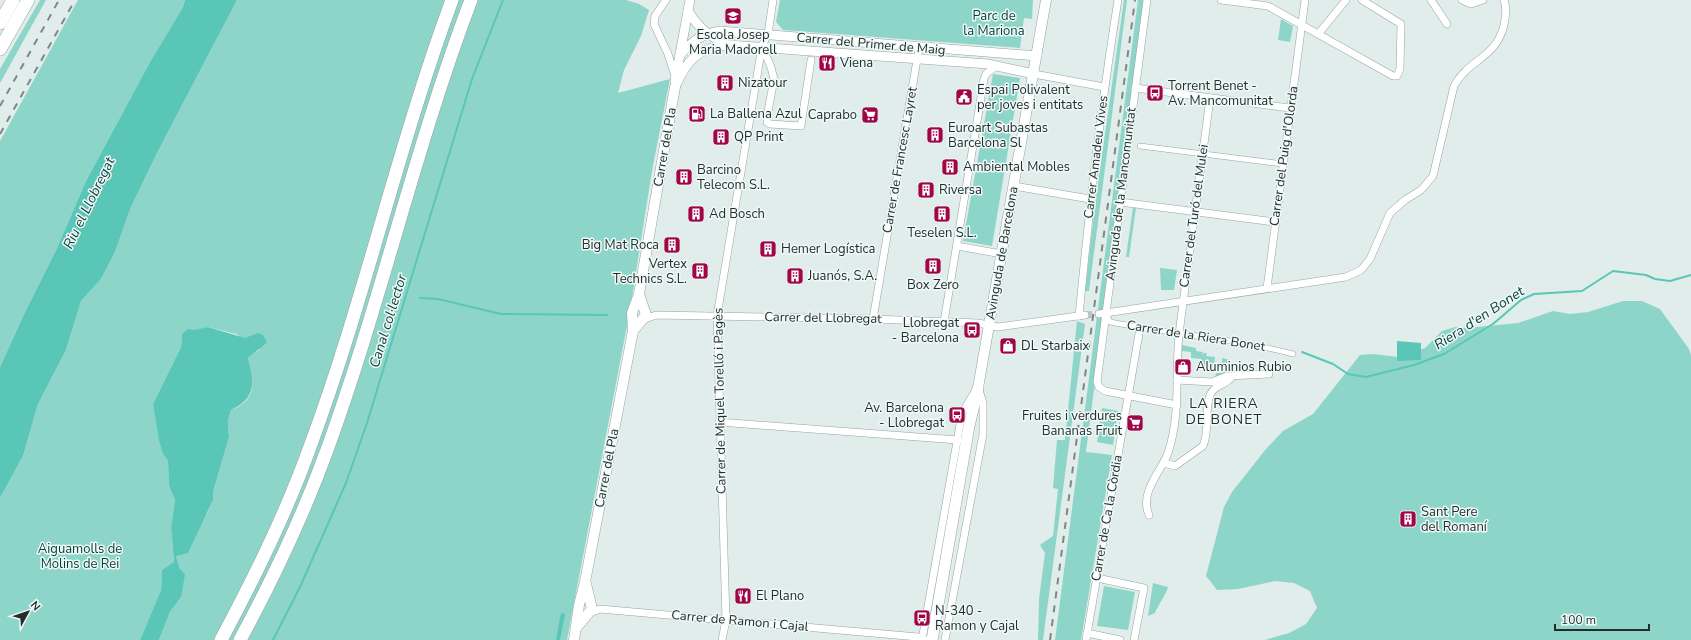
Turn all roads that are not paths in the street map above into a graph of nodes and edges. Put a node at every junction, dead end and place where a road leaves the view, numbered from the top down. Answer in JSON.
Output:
{"nodes":[{"id":1,"x":13,"y":0,"type":"edge"},
{"id":2,"x":28,"y":0,"type":"edge"},
{"id":3,"x":452,"y":0,"type":"edge"},
{"id":4,"x":472,"y":0,"type":"edge"},
{"id":5,"x":666,"y":0,"type":"edge"},
{"id":6,"x":690,"y":0,"type":"edge"},
{"id":7,"x":773,"y":0,"type":"edge"},
{"id":8,"x":1046,"y":0,"type":"edge"},
{"id":9,"x":1118,"y":0,"type":"edge"},
{"id":10,"x":1147,"y":0,"type":"edge"},
{"id":11,"x":1221,"y":0,"type":"edge"},
{"id":12,"x":1305,"y":0,"type":"edge"},
{"id":13,"x":1346,"y":0,"type":"edge"},
{"id":14,"x":1362,"y":0,"type":"edge"},
{"id":15,"x":1431,"y":0,"type":"edge"},
{"id":16,"x":1462,"y":0,"type":"edge"},
{"id":17,"x":1482,"y":0,"type":"edge"},
{"id":18,"x":1504,"y":0,"type":"edge"},
{"id":19,"x":688,"y":11,"type":"junction"},
{"id":20,"x":0,"y":23,"type":"edge"},
{"id":21,"x":1302,"y":23,"type":"junction"},
{"id":22,"x":1448,"y":24,"type":"dead end"},
{"id":23,"x":1319,"y":33,"type":"junction"},
{"id":24,"x":706,"y":34,"type":"junction"},
{"id":25,"x":768,"y":34,"type":"junction"},
{"id":26,"x":728,"y":45,"type":"junction"},
{"id":27,"x":762,"y":46,"type":"junction"},
{"id":28,"x":919,"y":48,"type":"junction"},
{"id":29,"x":0,"y":49,"type":"edge"},
{"id":30,"x":681,"y":54,"type":"junction"},
{"id":31,"x":1037,"y":56,"type":"junction"},
{"id":32,"x":917,"y":58,"type":"junction"},
{"id":33,"x":811,"y":60,"type":"dead end"},
{"id":34,"x":996,"y":66,"type":"junction"},
{"id":35,"x":1034,"y":74,"type":"junction"},
{"id":36,"x":675,"y":83,"type":"junction"},
{"id":37,"x":1104,"y":87,"type":"junction"},
{"id":38,"x":1135,"y":88,"type":"junction"},
{"id":39,"x":1210,"y":98,"type":"junction"},
{"id":40,"x":1290,"y":108,"type":"junction"},
{"id":41,"x":1140,"y":146,"type":"dead end"},
{"id":42,"x":1202,"y":154,"type":"junction"},
{"id":43,"x":1283,"y":164,"type":"junction"},
{"id":44,"x":1014,"y":186,"type":"junction"},
{"id":45,"x":1090,"y":199,"type":"junction"},
{"id":46,"x":1120,"y":202,"type":"junction"},
{"id":47,"x":1195,"y":211,"type":"junction"},
{"id":48,"x":1275,"y":222,"type":"junction"},
{"id":49,"x":957,"y":246,"type":"junction"},
{"id":50,"x":1002,"y":254,"type":"junction"},
{"id":51,"x":1266,"y":288,"type":"junction"},
{"id":52,"x":1183,"y":301,"type":"junction"},
{"id":53,"x":1102,"y":313,"type":"junction"},
{"id":54,"x":639,"y":316,"type":"junction"},
{"id":55,"x":716,"y":316,"type":"junction"},
{"id":56,"x":872,"y":319,"type":"junction"},
{"id":57,"x":944,"y":322,"type":"junction"},
{"id":58,"x":990,"y":325,"type":"junction"},
{"id":59,"x":1140,"y":328,"type":"junction"},
{"id":60,"x":1179,"y":334,"type":"junction"},
{"id":61,"x":1293,"y":354,"type":"dead end"},
{"id":62,"x":1269,"y":374,"type":"dead end"},
{"id":63,"x":1231,"y":378,"type":"junction"},
{"id":64,"x":1177,"y":380,"type":"junction"},
{"id":65,"x":978,"y":388,"type":"junction"},
{"id":66,"x":1127,"y":395,"type":"junction"},
{"id":67,"x":1177,"y":405,"type":"junction"},
{"id":68,"x":719,"y":422,"type":"junction"},
{"id":69,"x":965,"y":425,"type":"junction"},
{"id":70,"x":958,"y":440,"type":"junction"},
{"id":71,"x":981,"y":444,"type":"junction"},
{"id":72,"x":1164,"y":463,"type":"junction"},
{"id":73,"x":1150,"y":515,"type":"dead end"},
{"id":74,"x":1097,"y":578,"type":"junction"},
{"id":75,"x":588,"y":608,"type":"junction"},
{"id":76,"x":726,"y":620,"type":"junction"},
{"id":77,"x":1087,"y":637,"type":"edge"},
{"id":78,"x":926,"y":639,"type":"edge"},
{"id":79,"x":221,"y":640,"type":"edge"},
{"id":80,"x":240,"y":640,"type":"edge"},
{"id":81,"x":574,"y":640,"type":"edge"},
{"id":82,"x":722,"y":640,"type":"edge"},
{"id":83,"x":946,"y":640,"type":"edge"},
{"id":84,"x":1118,"y":640,"type":"edge"},
{"id":85,"x":1134,"y":640,"type":"edge"}],
"edges":[{"from":1,"to":20,"type":"highway"},
{"from":2,"to":29,"type":"highway"},
{"from":3,"to":79,"type":"highway"},
{"from":4,"to":80,"type":"highway"},
{"from":5,"to":36,"type":"street"},
{"from":6,"to":19,"type":"street","name":"Carrer del Pla"},
{"from":7,"to":25,"type":"street","name":"Carrer de Miquel Torelló i Pagès"},
{"from":8,"to":31,"type":"main road","name":"Avinguda de Barcelona"},
{"from":9,"to":37,"type":"street","name":"Carrer Amadeu Vives"},
{"from":10,"to":38,"type":"street","name":"Avinguda de la Mancomunitat"},
{"from":11,"to":21,"type":"street"},
{"from":12,"to":21,"type":"street","name":"Carrer del Puig d'Olorda"},
{"from":13,"to":23,"type":"street"},
{"from":14,"to":23,"type":"street"},
{"from":15,"to":22,"type":"street"},
{"from":16,"to":17,"type":"street"},
{"from":18,"to":51,"type":"street","name":"Carrer de la Riera Bonet"},
{"from":19,"to":24,"type":"street","name":"Carrer del Primer de Maig"},
{"from":19,"to":30,"type":"street","name":"Carrer del Pla"},
{"from":21,"to":23,"type":"street"},
{"from":21,"to":40,"type":"street","name":"Carrer del Puig d'Olorda"},
{"from":24,"to":25,"type":"street","name":"Carrer del Primer de Maig"},
{"from":24,"to":26,"type":"street","name":"Carrer del Primer de Maig"},
{"from":24,"to":30,"type":"street","name":"Carrer del Primer de Maig"},
{"from":25,"to":27,"type":"street","name":"Carrer de Miquel Torelló i Pagès"},
{"from":25,"to":28,"type":"street","name":"Carrer del Primer de Maig"},
{"from":26,"to":27,"type":"street","name":"Carrer del Primer de Maig"},
{"from":26,"to":36,"type":"street","name":"Carrer del Primer de Maig"},
{"from":27,"to":32,"type":"street","name":"Carrer del Primer de Maig"},
{"from":27,"to":33,"type":"street"},
{"from":27,"to":55,"type":"street","name":"Carrer de Miquel Torelló i Pagès"},
{"from":28,"to":31,"type":"street","name":"Carrer del Primer de Maig"},
{"from":28,"to":32,"type":"street","name":"Carrer de Francesc Layret"},
{"from":30,"to":36,"type":"street","name":"Carrer del Pla"},
{"from":31,"to":35,"type":"main road","name":"Avinguda de Barcelona"},
{"from":32,"to":34,"type":"street","name":"Carrer del Primer de Maig"},
{"from":32,"to":56,"type":"street","name":"Carrer de Francesc Layret"},
{"from":34,"to":35,"type":"street","name":"Carrer del Primer de Maig"},
{"from":34,"to":49,"type":"street"},
{"from":35,"to":37,"type":"street"},
{"from":35,"to":44,"type":"main road","name":"Avinguda de Barcelona"},
{"from":36,"to":54,"type":"main road","name":"Carrer del Pla"},
{"from":37,"to":45,"type":"street","name":"Carrer Amadeu Vives"},
{"from":38,"to":39,"type":"street"},
{"from":38,"to":46,"type":"street","name":"Avinguda de la Mancomunitat"},
{"from":39,"to":40,"type":"street"},
{"from":39,"to":42,"type":"street","name":"Carrer del Turó del Mulei"},
{"from":40,"to":43,"type":"street","name":"Carrer del Puig d'Olorda"},
{"from":41,"to":42,"type":"street"},
{"from":42,"to":43,"type":"street"},
{"from":42,"to":47,"type":"street","name":"Carrer del Turó del Mulei"},
{"from":43,"to":48,"type":"street","name":"Carrer del Puig d'Olorda"},
{"from":44,"to":45,"type":"street"},
{"from":44,"to":50,"type":"main road","name":"Avinguda de Barcelona"},
{"from":45,"to":58,"type":"street","name":"Carrer Amadeu Vives"},
{"from":46,"to":47,"type":"street"},
{"from":46,"to":53,"type":"street","name":"Avinguda de la Mancomunitat"},
{"from":47,"to":48,"type":"street"},
{"from":47,"to":52,"type":"street","name":"Carrer del Turó del Mulei"},
{"from":48,"to":51,"type":"street","name":"Carrer del Puig d'Olorda"},
{"from":49,"to":50,"type":"street"},
{"from":49,"to":57,"type":"street"},
{"from":50,"to":58,"type":"main road","name":"Avinguda de Barcelona"},
{"from":51,"to":52,"type":"street","name":"Carrer de la Riera Bonet"},
{"from":52,"to":53,"type":"street","name":"Carrer de la Riera Bonet"},
{"from":52,"to":60,"type":"street","name":"Carrer del Turó del Mulei"},
{"from":53,"to":59,"type":"street","name":"Carrer de la Riera Bonet"},
{"from":53,"to":66,"type":"street","name":"Avinguda de la Mancomunitat"},
{"from":54,"to":55,"type":"street","name":"Carrer del Llobregat"},
{"from":54,"to":75,"type":"main road","name":"Carrer del Pla"},
{"from":55,"to":56,"type":"street","name":"Carrer del Llobregat"},
{"from":55,"to":68,"type":"street","name":"Carrer de Miquel Torelló i Pagès"},
{"from":56,"to":57,"type":"street","name":"Carrer del Llobregat"},
{"from":57,"to":58,"type":"street","name":"Carrer del Llobregat"},
{"from":58,"to":65,"type":"main road","name":"Avinguda de Barcelona"},
{"from":59,"to":60,"type":"street","name":"Carrer de la Riera Bonet"},
{"from":59,"to":66,"type":"street","name":"Carrer de Ca la Còrdia"},
{"from":60,"to":61,"type":"street","name":"Carrer de la Riera Bonet"},
{"from":60,"to":64,"type":"street","name":"Carrer del Turó del Mulei"},
{"from":62,"to":63,"type":"street"},
{"from":63,"to":64,"type":"street"},
{"from":63,"to":72,"type":"street"},
{"from":64,"to":67,"type":"street","name":"Carrer del Turó del Mulei"},
{"from":65,"to":69,"type":"main road","name":"Avinguda de Barcelona"},
{"from":65,"to":71,"type":"street","name":"Avinguda de Barcelona"},
{"from":66,"to":67,"type":"street"},
{"from":66,"to":74,"type":"street","name":"Carrer de Ca la Còrdia"},
{"from":67,"to":72,"type":"street","name":"Carrer del Turó del Mulei"},
{"from":68,"to":70,"type":"street"},
{"from":68,"to":76,"type":"street","name":"Carrer de Miquel Torelló i Pagès"},
{"from":69,"to":70,"type":"street","name":"Avinguda de Barcelona"},
{"from":69,"to":71,"type":"street"},
{"from":69,"to":78,"type":"main road","name":"Avinguda de Barcelona"},
{"from":70,"to":78,"type":"street","name":"Avinguda de Barcelona"},
{"from":71,"to":83,"type":"street","name":"Avinguda de Barcelona"},
{"from":72,"to":73,"type":"street","name":"Carrer del Turó del Mulei"},
{"from":74,"to":77,"type":"street","name":"Carrer de Ca la Còrdia"},
{"from":74,"to":85,"type":"street"},
{"from":75,"to":76,"type":"street","name":"Carrer de Ramon i Cajal"},
{"from":75,"to":81,"type":"main road","name":"Carrer del Pla"},
{"from":76,"to":78,"type":"street","name":"Carrer de Ramon i Cajal"},
{"from":76,"to":82,"type":"street","name":"Carrer de Miquel Torelló i Pagès"},
{"from":77,"to":84,"type":"street"}]}
